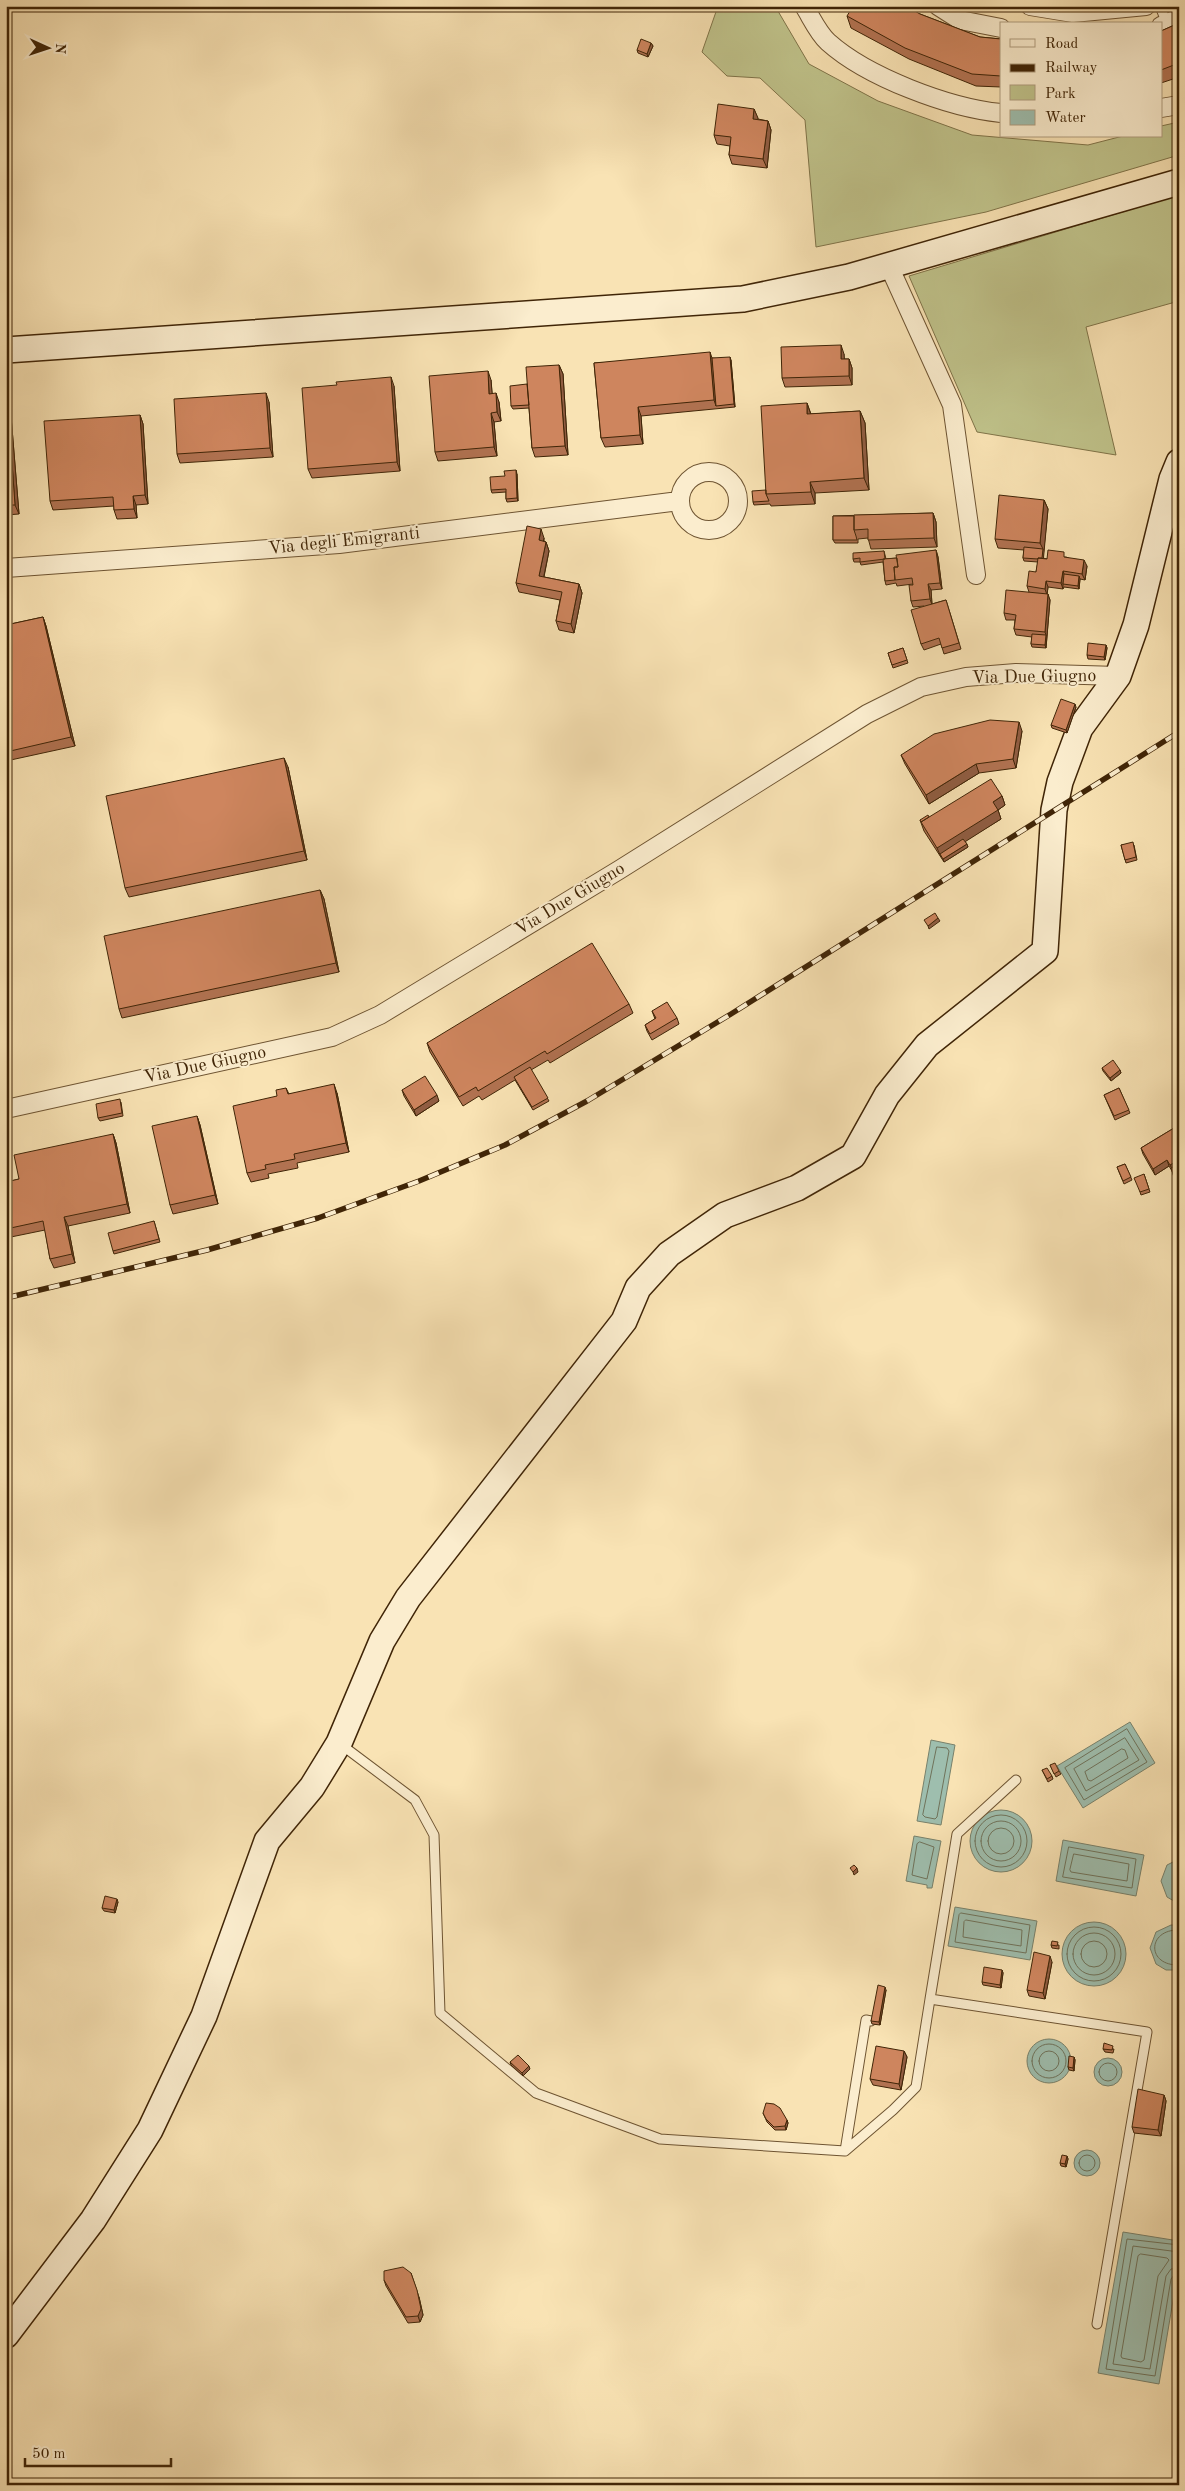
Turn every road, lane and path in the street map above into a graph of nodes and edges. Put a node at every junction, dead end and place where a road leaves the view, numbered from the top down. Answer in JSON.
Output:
{"nodes":[{"id":1,"x":804,"y":6,"type":"edge"},
{"id":2,"x":938,"y":6,"type":"edge"},
{"id":3,"x":1030,"y":6,"type":"edge"},
{"id":4,"x":1146,"y":6,"type":"edge"},
{"id":5,"x":1160,"y":6,"type":"edge"},
{"id":6,"x":961,"y":13,"type":"edge"},
{"id":7,"x":1169,"y":23,"type":"edge"},
{"id":8,"x":1000,"y":28,"type":"edge"},
{"id":9,"x":1179,"y":105,"type":"edge"},
{"id":10,"x":1162,"y":108,"type":"edge"},
{"id":11,"x":1000,"y":113,"type":"edge"},
{"id":12,"x":1179,"y":182,"type":"edge"},
{"id":13,"x":889,"y":266,"type":"junction"},
{"id":14,"x":118,"y":344,"type":"junction"},
{"id":15,"x":6,"y":350,"type":"edge"},
{"id":16,"x":6,"y":360,"type":"edge"},
{"id":17,"x":1179,"y":462,"type":"edge"},
{"id":18,"x":679,"y":501,"type":"dead end"},
{"id":19,"x":6,"y":568,"type":"edge"},
{"id":20,"x":976,"y":575,"type":"dead end"},
{"id":21,"x":1118,"y":676,"type":"junction"},
{"id":22,"x":6,"y":1109,"type":"edge"},
{"id":23,"x":339,"y":1743,"type":"junction"},
{"id":24,"x":1016,"y":1780,"type":"dead end"},
{"id":25,"x":930,"y":1999,"type":"junction"},
{"id":26,"x":871,"y":2020,"type":"edge"},
{"id":27,"x":845,"y":2151,"type":"junction"},
{"id":28,"x":1098,"y":2324,"type":"dead end"},
{"id":29,"x":6,"y":2335,"type":"edge"}],
"edges":[{"from":1,"to":11,"type":"street"},
{"from":2,"to":6,"type":"street"},
{"from":3,"to":4,"type":"street"},
{"from":5,"to":7,"type":"lane"},
{"from":6,"to":8,"type":"street"},
{"from":9,"to":10,"type":"street"},
{"from":12,"to":13,"type":"street"},
{"from":13,"to":14,"type":"street"},
{"from":13,"to":20,"type":"street"},
{"from":14,"to":15,"type":"street"},
{"from":14,"to":16,"type":"street"},
{"from":17,"to":21,"type":"street"},
{"from":18,"to":19,"type":"street","name":"Via degli Emigranti"},
{"from":21,"to":22,"type":"street","name":"Via Due Giugno"},
{"from":21,"to":23,"type":"street"},
{"from":23,"to":27,"type":"lane"},
{"from":23,"to":29,"type":"street"},
{"from":24,"to":25,"type":"lane"},
{"from":25,"to":27,"type":"lane"},
{"from":25,"to":28,"type":"lane"},
{"from":26,"to":27,"type":"lane"}]}
